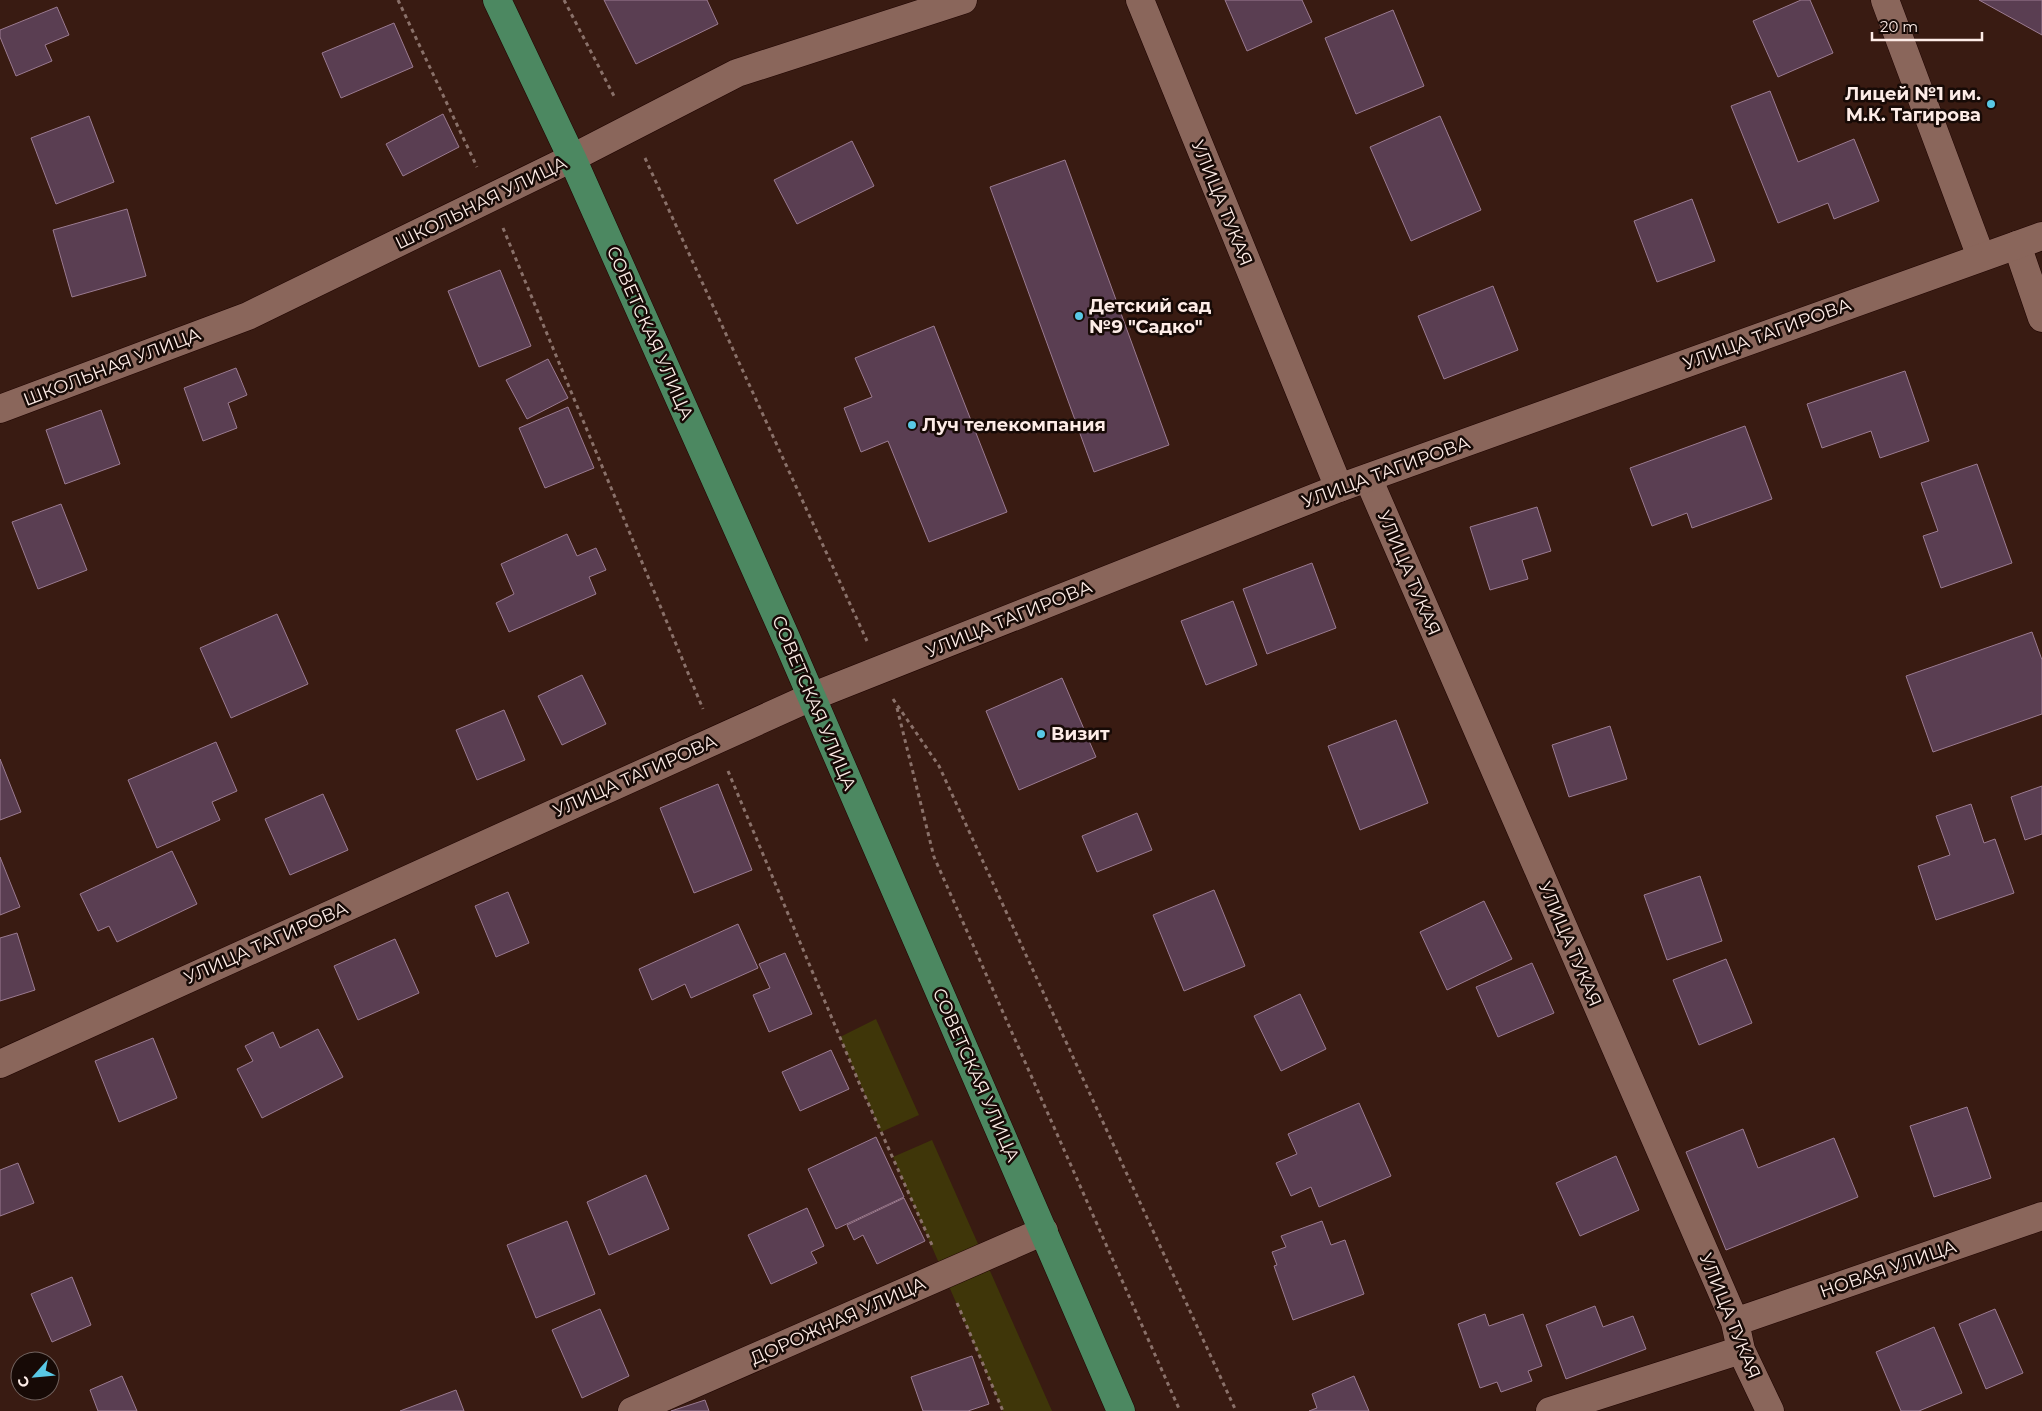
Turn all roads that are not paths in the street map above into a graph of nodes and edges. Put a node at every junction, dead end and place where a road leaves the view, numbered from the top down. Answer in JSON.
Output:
{"nodes":[{"id":1,"x":497,"y":0,"type":"edge"},
{"id":2,"x":963,"y":0,"type":"edge"},
{"id":3,"x":1140,"y":0,"type":"edge"},
{"id":4,"x":1885,"y":0,"type":"edge"},
{"id":5,"x":572,"y":158,"type":"junction"},
{"id":6,"x":2030,"y":241,"type":"edge"},
{"id":7,"x":1981,"y":257,"type":"junction"},
{"id":8,"x":2042,"y":318,"type":"edge"},
{"id":9,"x":0,"y":409,"type":"edge"},
{"id":10,"x":1368,"y":478,"type":"junction"},
{"id":11,"x":1339,"y":488,"type":"junction"},
{"id":12,"x":811,"y":697,"type":"junction"},
{"id":13,"x":0,"y":1064,"type":"edge"},
{"id":14,"x":2042,"y":1216,"type":"edge"},
{"id":15,"x":1044,"y":1231,"type":"junction"},
{"id":16,"x":1735,"y":1322,"type":"junction"},
{"id":17,"x":1741,"y":1350,"type":"junction"},
{"id":18,"x":632,"y":1411,"type":"edge"},
{"id":19,"x":1121,"y":1411,"type":"edge"},
{"id":20,"x":1550,"y":1411,"type":"edge"},
{"id":21,"x":1770,"y":1411,"type":"edge"}],
"edges":[{"from":1,"to":5,"type":"main road","name":"СОВЕТСКАЯ УЛИЦА"},
{"from":2,"to":5,"type":"street","name":"ШКОЛЬНАЯ УЛИЦА"},
{"from":3,"to":11,"type":"street","name":"УЛИЦА ТУКАЯ"},
{"from":4,"to":7,"type":"street"},
{"from":5,"to":9,"type":"street","name":"ШКОЛЬНАЯ УЛИЦА"},
{"from":5,"to":12,"type":"main road","name":"СОВЕТСКАЯ УЛИЦА"},
{"from":6,"to":7,"type":"street","name":"УЛИЦА ТАГИРОВА"},
{"from":6,"to":8,"type":"street"},
{"from":7,"to":10,"type":"street","name":"УЛИЦА ТАГИРОВА"},
{"from":10,"to":11,"type":"street","name":"УЛИЦА ТАГИРОВА"},
{"from":10,"to":16,"type":"street","name":"УЛИЦА ТУКАЯ"},
{"from":11,"to":12,"type":"street","name":"УЛИЦА ТАГИРОВА"},
{"from":12,"to":13,"type":"street","name":"УЛИЦА ТАГИРОВА"},
{"from":12,"to":15,"type":"main road","name":"СОВЕТСКАЯ УЛИЦА"},
{"from":14,"to":16,"type":"street","name":"НОВАЯ УЛИЦА"},
{"from":15,"to":18,"type":"street","name":"ДОРОЖНАЯ УЛИЦА"},
{"from":15,"to":19,"type":"main road","name":"СОВЕТСКАЯ УЛИЦА"},
{"from":16,"to":17,"type":"street","name":"УЛИЦА ТУКАЯ"},
{"from":17,"to":20,"type":"street"},
{"from":17,"to":21,"type":"street","name":"УЛИЦА ТУКАЯ"}]}
